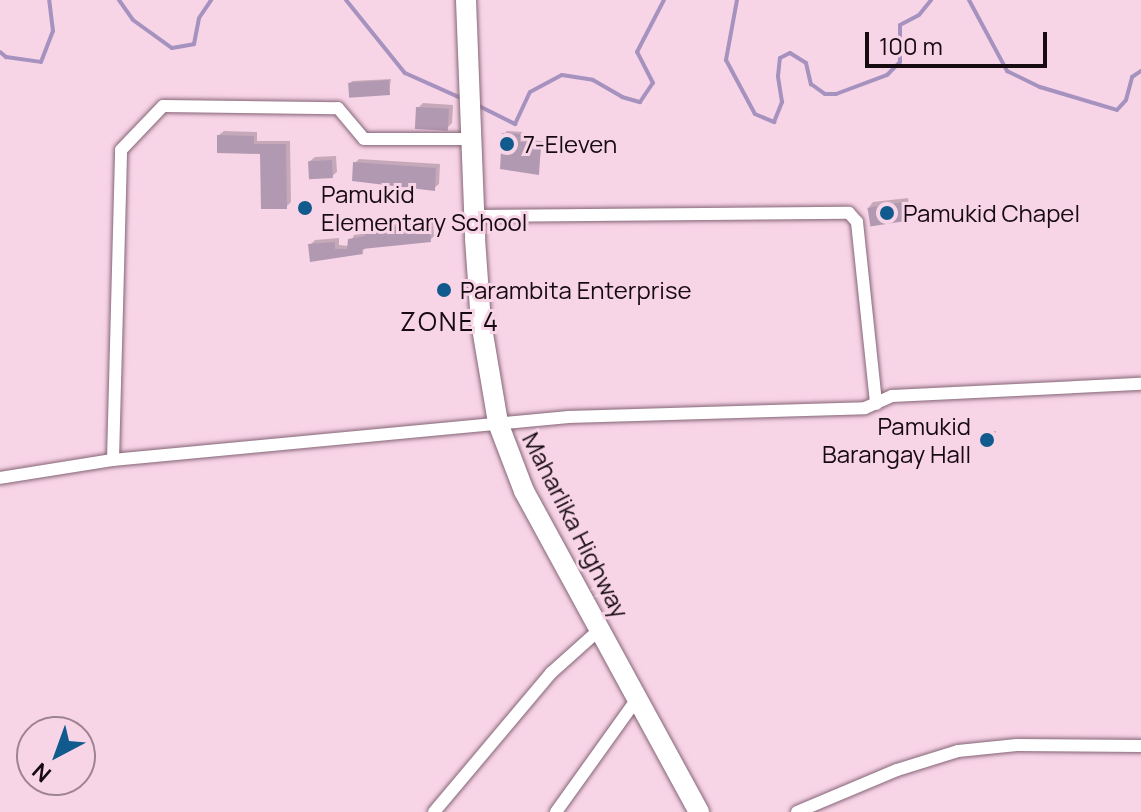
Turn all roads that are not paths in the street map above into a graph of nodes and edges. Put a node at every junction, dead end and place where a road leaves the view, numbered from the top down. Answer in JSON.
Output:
{"nodes":[{"id":1,"x":466,"y":0,"type":"edge"},
{"id":2,"x":470,"y":129,"type":"junction"},
{"id":3,"x":474,"y":216,"type":"junction"},
{"id":4,"x":1141,"y":384,"type":"edge"},
{"id":5,"x":876,"y":404,"type":"junction"},
{"id":6,"x":498,"y":423,"type":"junction"},
{"id":7,"x":113,"y":460,"type":"junction"},
{"id":8,"x":0,"y":478,"type":"edge"},
{"id":9,"x":600,"y":629,"type":"junction"},
{"id":10,"x":637,"y":699,"type":"junction"},
{"id":11,"x":1141,"y":746,"type":"edge"},
{"id":12,"x":434,"y":812,"type":"edge"},
{"id":13,"x":556,"y":812,"type":"edge"},
{"id":14,"x":699,"y":812,"type":"edge"},
{"id":15,"x":797,"y":812,"type":"edge"}],
"edges":[{"from":1,"to":2,"type":"highway","name":"Maharlika Highway"},
{"from":2,"to":3,"type":"highway","name":"Maharlika Highway"},
{"from":2,"to":7,"type":"street"},
{"from":3,"to":5,"type":"street"},
{"from":3,"to":6,"type":"highway","name":"Maharlika Highway"},
{"from":4,"to":5,"type":"street"},
{"from":5,"to":6,"type":"street"},
{"from":6,"to":7,"type":"street"},
{"from":6,"to":9,"type":"highway","name":"Maharlika Highway"},
{"from":7,"to":8,"type":"street"},
{"from":9,"to":10,"type":"highway","name":"Maharlika Highway"},
{"from":9,"to":12,"type":"street"},
{"from":10,"to":13,"type":"street"},
{"from":10,"to":14,"type":"highway","name":"Maharlika Highway"},
{"from":11,"to":15,"type":"street"}]}
